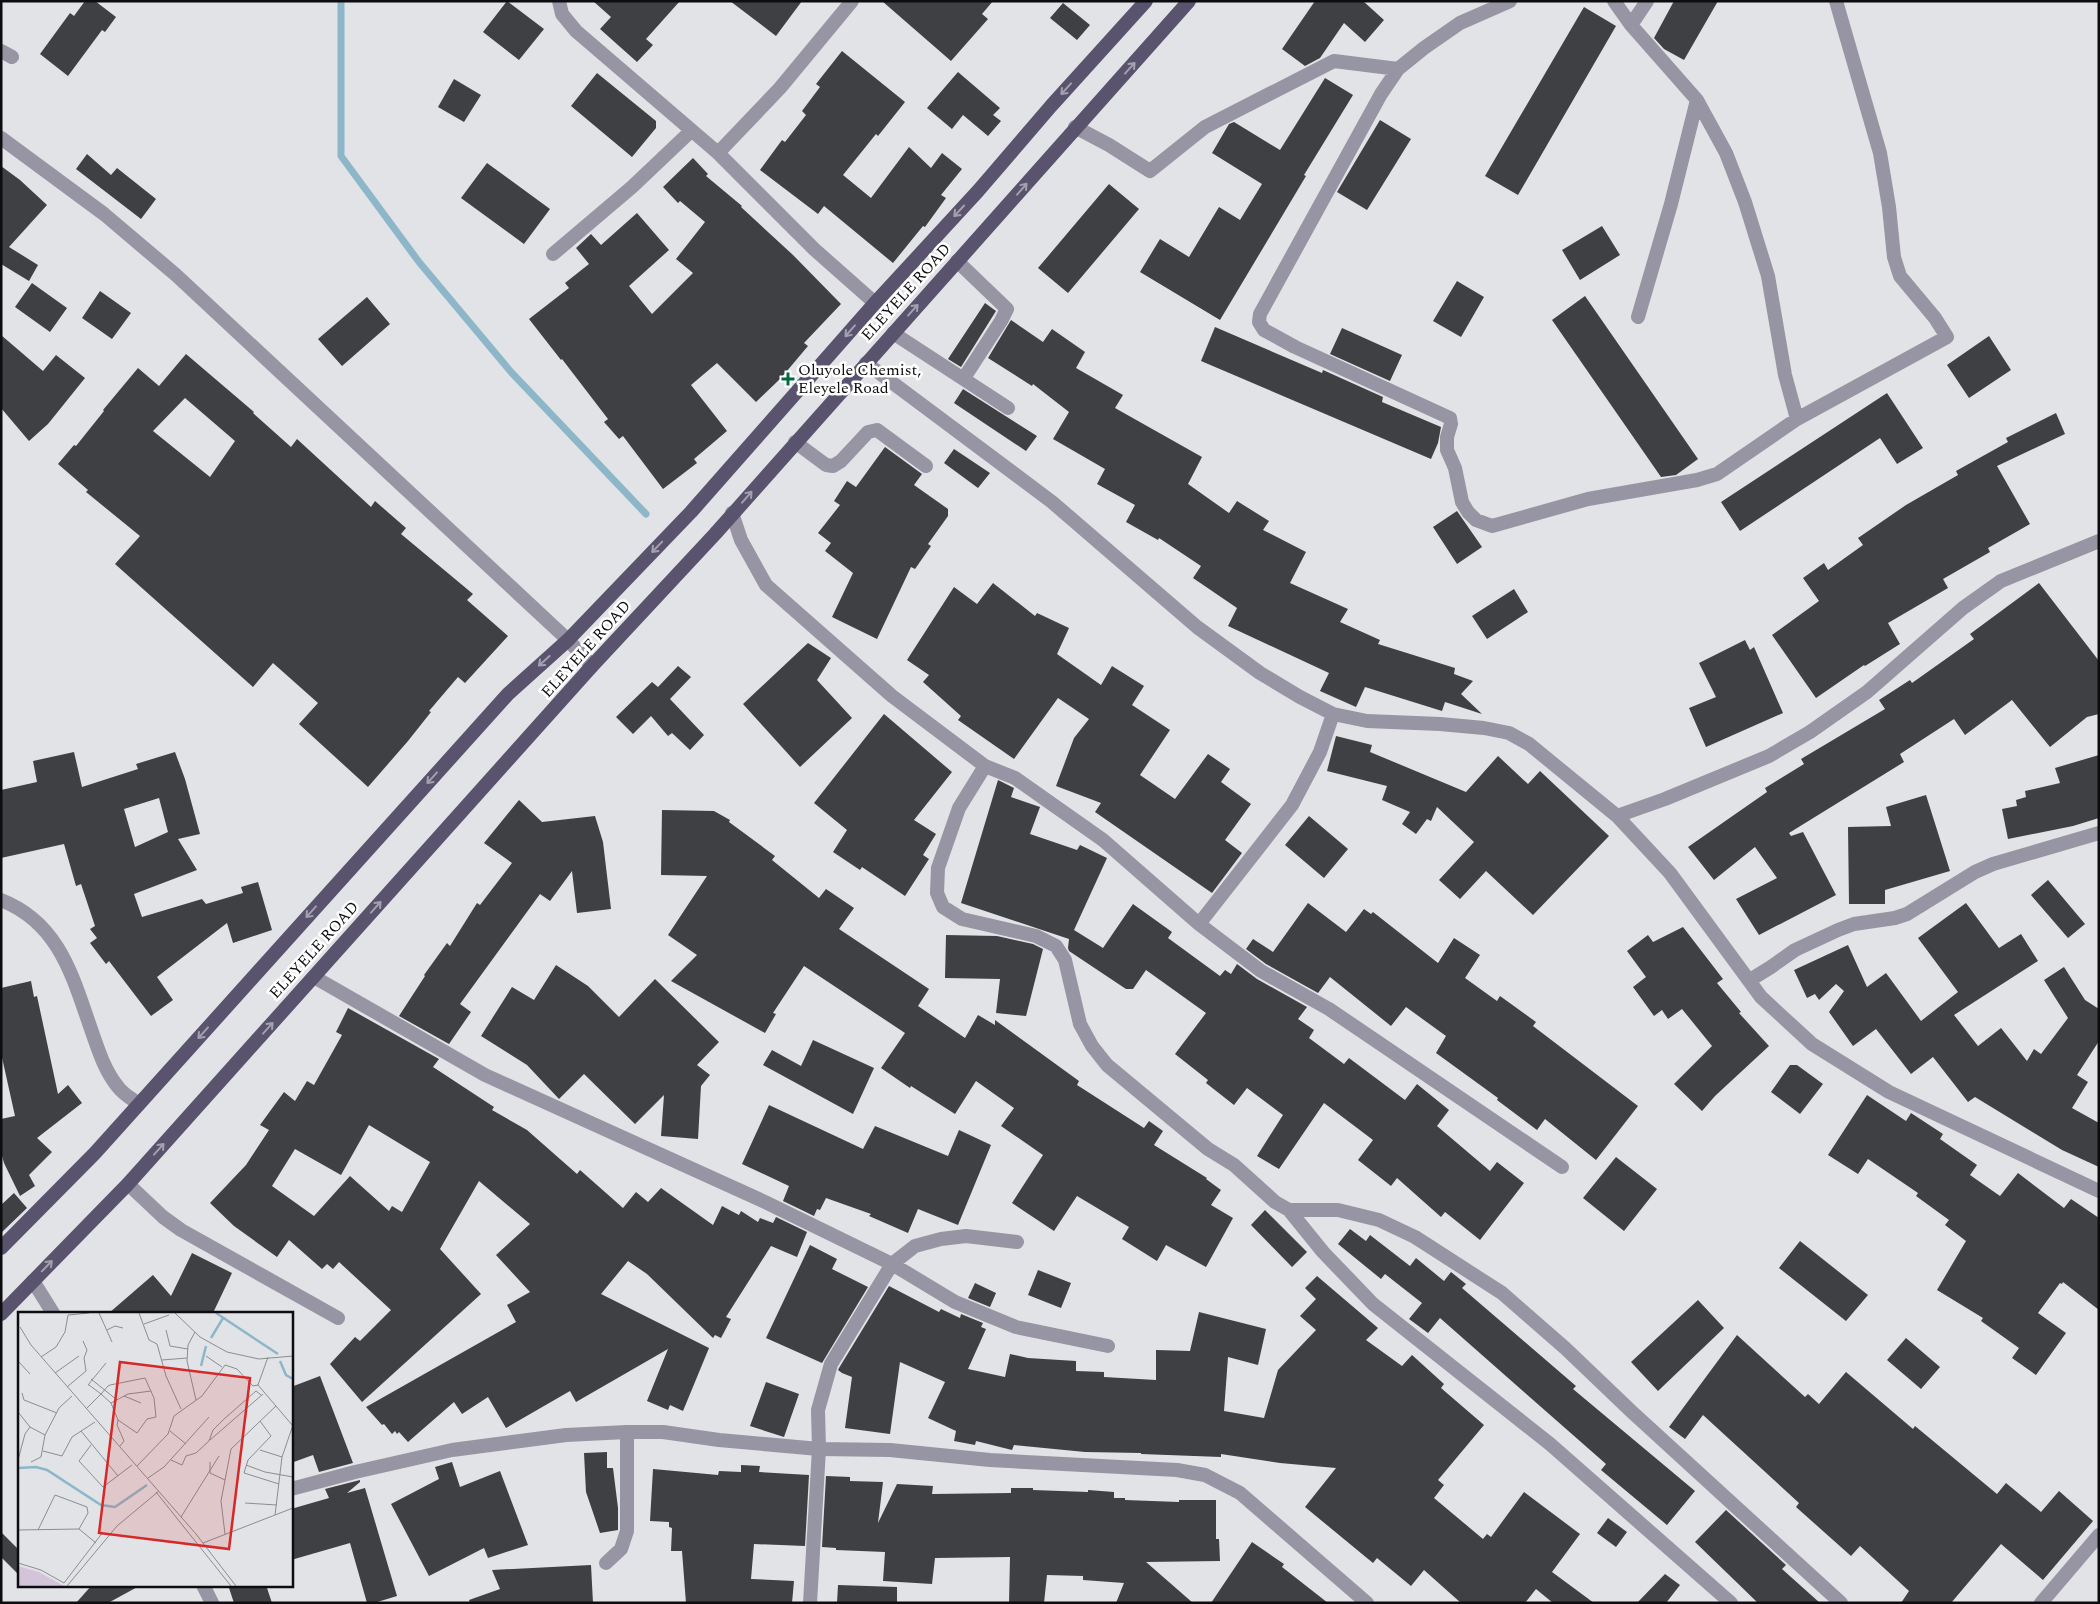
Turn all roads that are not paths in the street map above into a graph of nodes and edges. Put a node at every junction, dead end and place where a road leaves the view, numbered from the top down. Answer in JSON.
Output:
{"nodes":[{"id":1,"x":559,"y":1,"type":"edge"},
{"id":2,"x":852,"y":1,"type":"edge"},
{"id":3,"x":1146,"y":1,"type":"edge"},
{"id":4,"x":1189,"y":1,"type":"edge"},
{"id":5,"x":1510,"y":1,"type":"edge"},
{"id":6,"x":1614,"y":1,"type":"edge"},
{"id":7,"x":1647,"y":1,"type":"edge"},
{"id":8,"x":1836,"y":1,"type":"edge"},
{"id":9,"x":1631,"y":25,"type":"junction"},
{"id":10,"x":1398,"y":69,"type":"junction"},
{"id":11,"x":1697,"y":100,"type":"junction"},
{"id":12,"x":1075,"y":127,"type":"junction"},
{"id":13,"x":691,"y":131,"type":"junction"},
{"id":14,"x":1,"y":138,"type":"edge"},
{"id":15,"x":718,"y":153,"type":"junction"},
{"id":16,"x":553,"y":254,"type":"dead end"},
{"id":17,"x":957,"y":261,"type":"junction"},
{"id":18,"x":874,"y":303,"type":"junction"},
{"id":19,"x":1638,"y":317,"type":"dead end"},
{"id":20,"x":893,"y":333,"type":"junction"},
{"id":21,"x":866,"y":363,"type":"junction"},
{"id":22,"x":964,"y":378,"type":"junction"},
{"id":23,"x":1008,"y":408,"type":"dead end"},
{"id":24,"x":1797,"y":419,"type":"junction"},
{"id":25,"x":795,"y":442,"type":"junction"},
{"id":26,"x":926,"y":466,"type":"dead end"},
{"id":27,"x":732,"y":514,"type":"junction"},
{"id":28,"x":2099,"y":541,"type":"edge"},
{"id":29,"x":568,"y":640,"type":"junction"},
{"id":30,"x":592,"y":666,"type":"junction"},
{"id":31,"x":1333,"y":714,"type":"junction"},
{"id":32,"x":985,"y":766,"type":"junction"},
{"id":33,"x":1617,"y":816,"type":"junction"},
{"id":34,"x":2099,"y":833,"type":"edge"},
{"id":35,"x":1,"y":900,"type":"edge"},
{"id":36,"x":1199,"y":924,"type":"junction"},
{"id":37,"x":314,"y":977,"type":"junction"},
{"id":38,"x":1750,"y":980,"type":"junction"},
{"id":39,"x":139,"y":1104,"type":"junction"},
{"id":40,"x":1562,"y":1167,"type":"dead end"},
{"id":41,"x":128,"y":1184,"type":"junction"},
{"id":42,"x":2099,"y":1190,"type":"edge"},
{"id":43,"x":1289,"y":1210,"type":"junction"},
{"id":44,"x":1018,"y":1242,"type":"dead end"},
{"id":45,"x":1,"y":1248,"type":"edge"},
{"id":46,"x":892,"y":1264,"type":"junction"},
{"id":47,"x":33,"y":1281,"type":"junction"},
{"id":48,"x":53,"y":1312,"type":"edge"},
{"id":49,"x":1,"y":1314,"type":"edge"},
{"id":50,"x":338,"y":1318,"type":"dead end"},
{"id":51,"x":1108,"y":1346,"type":"dead end"},
{"id":52,"x":627,"y":1432,"type":"junction"},
{"id":53,"x":819,"y":1448,"type":"junction"},
{"id":54,"x":292,"y":1489,"type":"edge"},
{"id":55,"x":2099,"y":1535,"type":"edge"},
{"id":56,"x":606,"y":1564,"type":"dead end"},
{"id":57,"x":204,"y":1586,"type":"edge"},
{"id":58,"x":212,"y":1603,"type":"edge"},
{"id":59,"x":810,"y":1603,"type":"edge"},
{"id":60,"x":1367,"y":1603,"type":"edge"},
{"id":61,"x":1731,"y":1603,"type":"edge"},
{"id":62,"x":1841,"y":1603,"type":"edge"},
{"id":63,"x":2041,"y":1603,"type":"edge"}],
"edges":[{"from":1,"to":13,"type":"street"},
{"from":2,"to":15,"type":"street"},
{"from":3,"to":18,"type":"main road","name":"ELEYELE ROAD","one_way":true},
{"from":12,"to":4,"type":"main road","name":"ELEYELE ROAD","one_way":true},
{"from":5,"to":10,"type":"street"},
{"from":6,"to":9,"type":"street"},
{"from":7,"to":9,"type":"street"},
{"from":8,"to":24,"type":"street"},
{"from":9,"to":11,"type":"street"},
{"from":10,"to":12,"type":"street"},
{"from":10,"to":24,"type":"street"},
{"from":11,"to":19,"type":"street"},
{"from":11,"to":24,"type":"street"},
{"from":17,"to":12,"type":"main road","name":"ELEYELE ROAD","one_way":true},
{"from":13,"to":15,"type":"street"},
{"from":13,"to":16,"type":"street"},
{"from":14,"to":29,"type":"street"},
{"from":15,"to":18,"type":"street"},
{"from":20,"to":17,"type":"main road","name":"ELEYELE ROAD","one_way":true},
{"from":17,"to":22,"type":"street"},
{"from":18,"to":29,"type":"main road","name":"ELEYELE ROAD","one_way":true},
{"from":20,"to":21,"type":"main road","name":"ELEYELE ROAD"},
{"from":20,"to":22,"type":"street"},
{"from":21,"to":25,"type":"main road","name":"ELEYELE ROAD"},
{"from":21,"to":31,"type":"street"},
{"from":22,"to":23,"type":"street"},
{"from":25,"to":26,"type":"street"},
{"from":27,"to":25,"type":"main road","name":"ELEYELE ROAD","one_way":true},
{"from":27,"to":30,"type":"main road","name":"ELEYELE ROAD"},
{"from":27,"to":32,"type":"street"},
{"from":28,"to":33,"type":"street"},
{"from":29,"to":30,"type":"street"},
{"from":29,"to":39,"type":"main road","name":"ELEYELE ROAD","one_way":true},
{"from":37,"to":30,"type":"main road","name":"ELEYELE ROAD","one_way":true},
{"from":31,"to":33,"type":"street"},
{"from":31,"to":36,"type":"street"},
{"from":32,"to":36,"type":"street"},
{"from":32,"to":43,"type":"street"},
{"from":33,"to":38,"type":"street"},
{"from":34,"to":38,"type":"street"},
{"from":35,"to":39,"type":"street"},
{"from":36,"to":40,"type":"street"},
{"from":41,"to":37,"type":"main road","name":"ELEYELE ROAD","one_way":true},
{"from":37,"to":46,"type":"street"},
{"from":38,"to":42,"type":"street"},
{"from":39,"to":45,"type":"main road","name":"ELEYELE ROAD"},
{"from":47,"to":41,"type":"main road","name":"ELEYELE ROAD","one_way":true},
{"from":41,"to":50,"type":"street"},
{"from":43,"to":61,"type":"street"},
{"from":43,"to":62,"type":"street"},
{"from":44,"to":46,"type":"street"},
{"from":46,"to":51,"type":"street"},
{"from":46,"to":53,"type":"street"},
{"from":47,"to":48,"type":"street"},
{"from":47,"to":49,"type":"main road","name":"ELEYELE ROAD"},
{"from":52,"to":53,"type":"street"},
{"from":52,"to":54,"type":"street"},
{"from":52,"to":56,"type":"street"},
{"from":53,"to":59,"type":"street"},
{"from":53,"to":60,"type":"street"},
{"from":55,"to":63,"type":"street"},
{"from":57,"to":58,"type":"street"}]}
